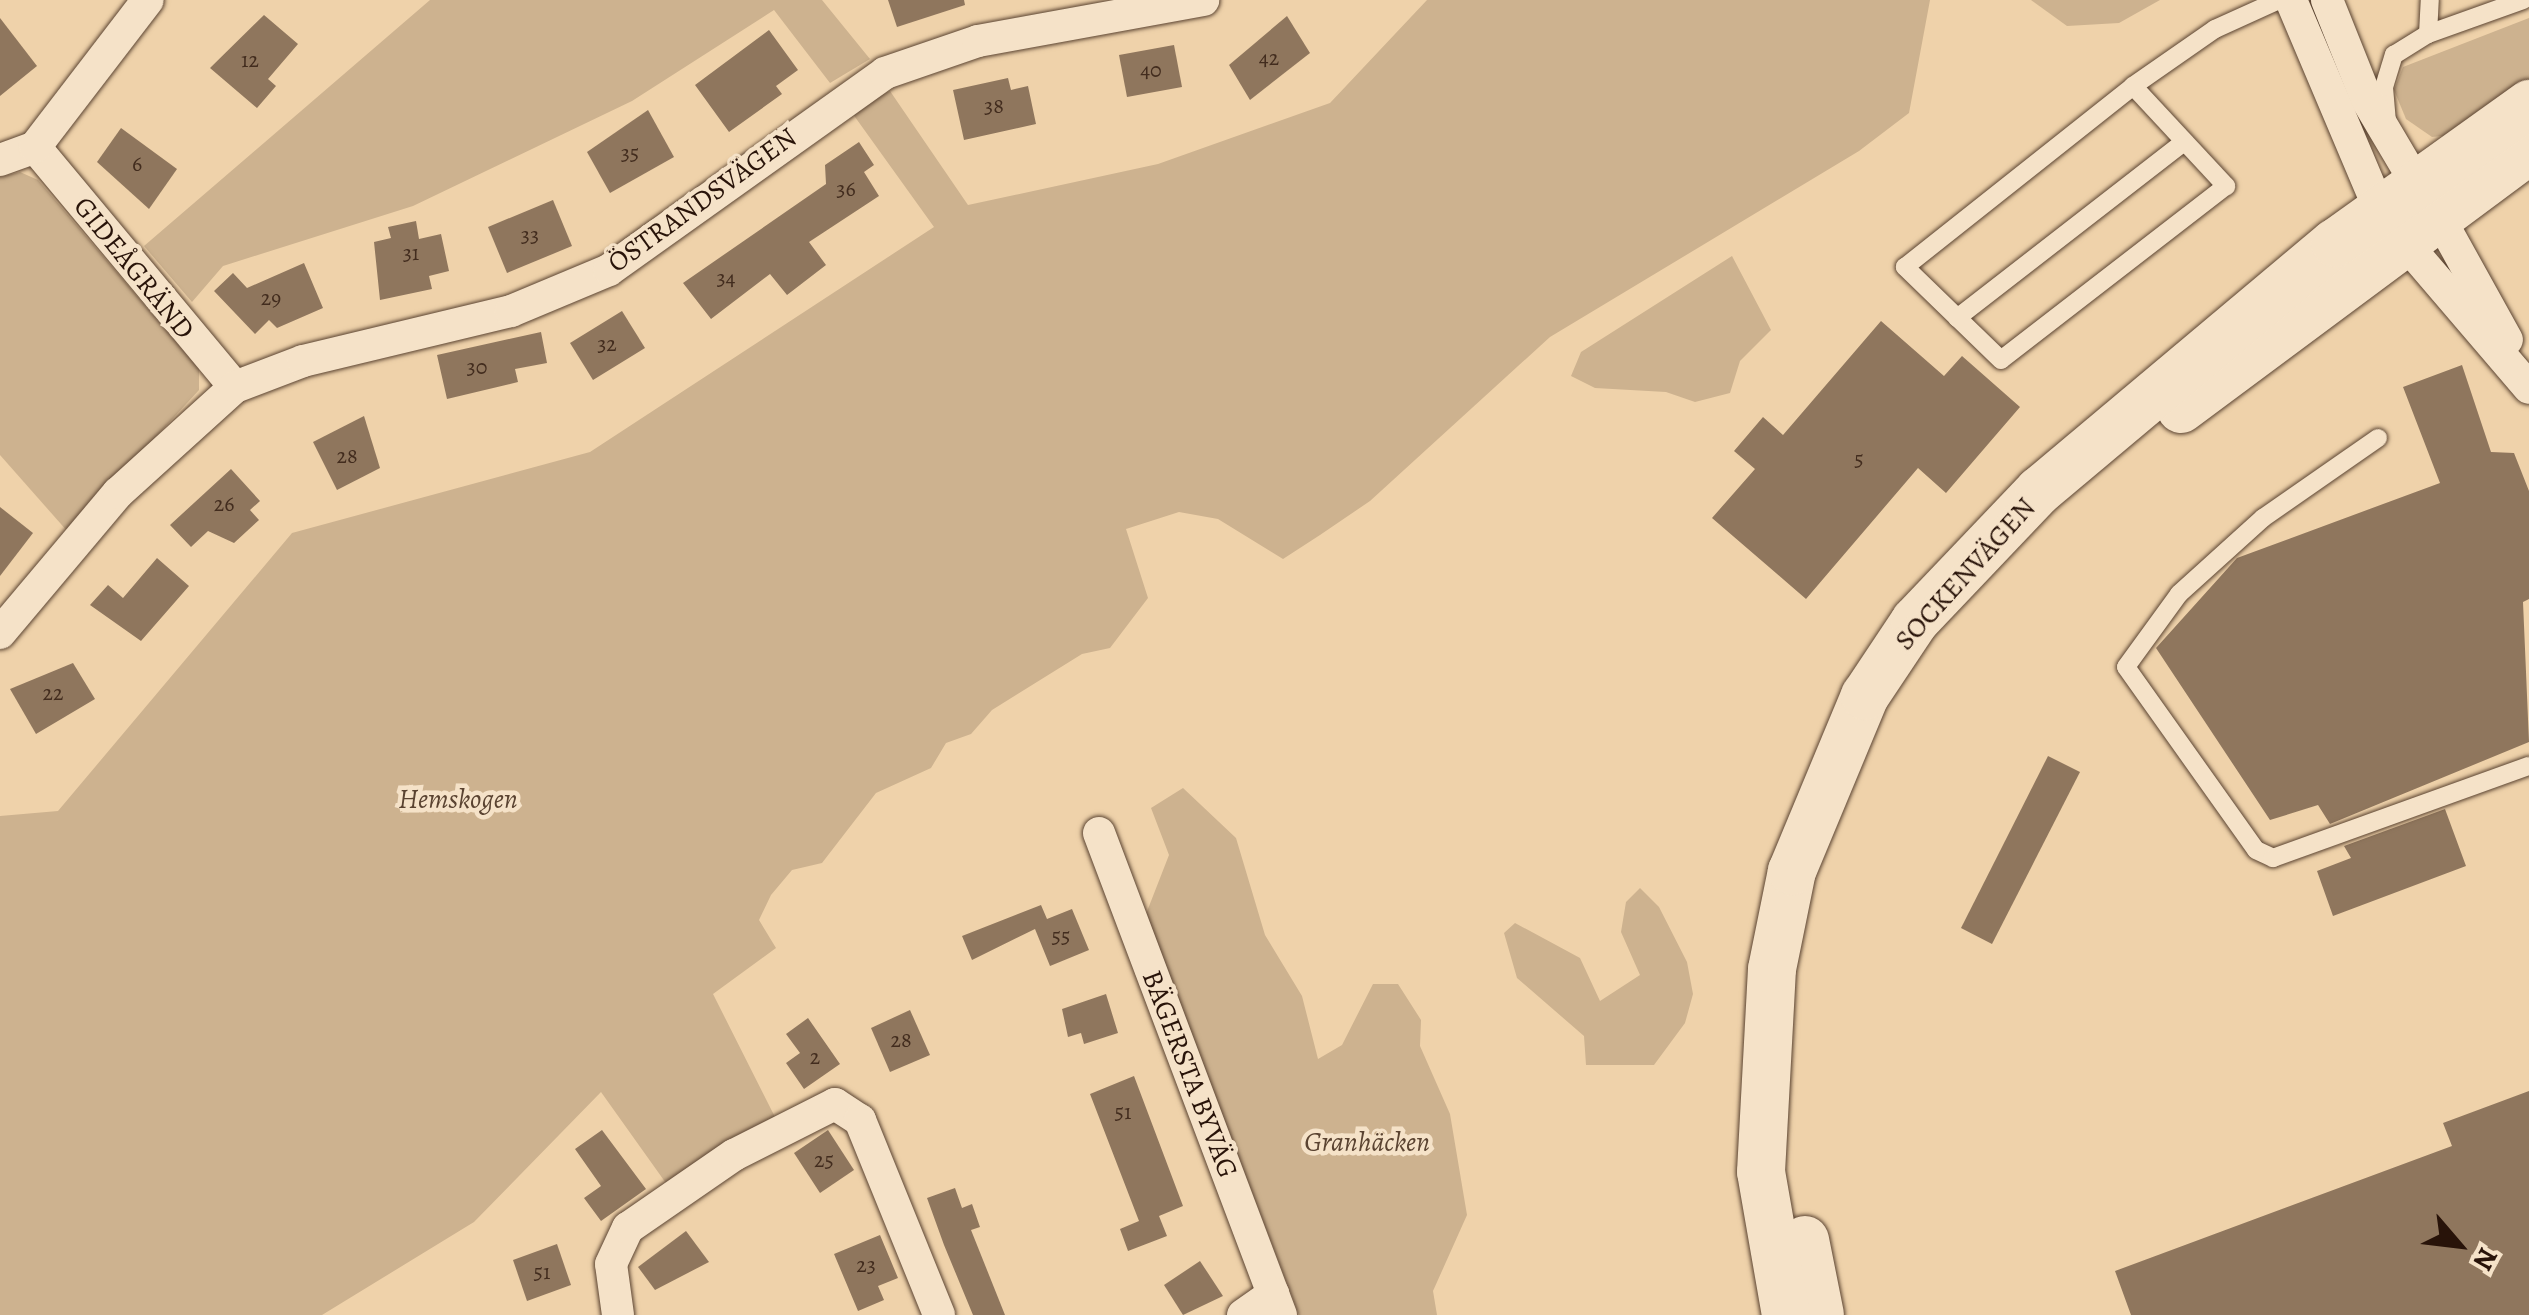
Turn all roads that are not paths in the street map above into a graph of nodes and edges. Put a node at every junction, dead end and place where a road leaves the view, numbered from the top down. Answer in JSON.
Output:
{"nodes":[{"id":1,"x":148,"y":0,"type":"edge"},
{"id":2,"x":1203,"y":0,"type":"edge"},
{"id":3,"x":2279,"y":0,"type":"edge"},
{"id":4,"x":2291,"y":0,"type":"edge"},
{"id":5,"x":2327,"y":0,"type":"edge"},
{"id":6,"x":2430,"y":0,"type":"edge"},
{"id":7,"x":2523,"y":0,"type":"edge"},
{"id":8,"x":2428,"y":34,"type":"junction"},
{"id":9,"x":2133,"y":86,"type":"junction"},
{"id":10,"x":2529,"y":104,"type":"edge"},
{"id":11,"x":2184,"y":142,"type":"junction"},
{"id":12,"x":2390,"y":142,"type":"junction"},
{"id":13,"x":35,"y":148,"type":"junction"},
{"id":14,"x":2529,"y":151,"type":"edge"},
{"id":15,"x":0,"y":160,"type":"edge"},
{"id":16,"x":2412,"y":216,"type":"junction"},
{"id":17,"x":1957,"y":318,"type":"junction"},
{"id":18,"x":2529,"y":386,"type":"edge"},
{"id":19,"x":235,"y":387,"type":"junction"},
{"id":20,"x":2378,"y":438,"type":"dead end"},
{"id":21,"x":0,"y":633,"type":"edge"},
{"id":22,"x":2529,"y":766,"type":"edge"},
{"id":23,"x":1098,"y":833,"type":"dead end"},
{"id":24,"x":1277,"y":1305,"type":"edge"},
{"id":25,"x":618,"y":1315,"type":"edge"},
{"id":26,"x":938,"y":1315,"type":"edge"},
{"id":27,"x":1242,"y":1315,"type":"edge"},
{"id":28,"x":1786,"y":1315,"type":"edge"},
{"id":29,"x":1820,"y":1315,"type":"edge"}],
"edges":[{"from":1,"to":13,"type":"street"},
{"from":2,"to":19,"type":"street","name":"ÖSTRANDSVÄGEN"},
{"from":3,"to":9,"type":"lane"},
{"from":4,"to":16,"type":"street"},
{"from":5,"to":12,"type":"street"},
{"from":6,"to":8,"type":"lane"},
{"from":7,"to":8,"type":"lane"},
{"from":8,"to":12,"type":"lane"},
{"from":9,"to":11,"type":"lane"},
{"from":9,"to":17,"type":"lane"},
{"from":10,"to":16,"type":"main road","name":"SOCKENVÄGEN"},
{"from":11,"to":17,"type":"lane"},
{"from":11,"to":17,"type":"lane"},
{"from":12,"to":16,"type":"street"},
{"from":13,"to":15,"type":"street"},
{"from":13,"to":19,"type":"street","name":"GIDEÅGRÄND"},
{"from":14,"to":16,"type":"main road","name":"SOCKENVÄGEN"},
{"from":16,"to":18,"type":"street"},
{"from":16,"to":28,"type":"main road","name":"SOCKENVÄGEN"},
{"from":16,"to":29,"type":"main road","name":"SOCKENVÄGEN"},
{"from":19,"to":21,"type":"street","name":"ÖSTRANDSVÄGEN"},
{"from":20,"to":22,"type":"lane"},
{"from":23,"to":24,"type":"street","name":"BÄGERSTA BYVÄG"},
{"from":24,"to":27,"type":"street"},
{"from":25,"to":26,"type":"street"}]}
